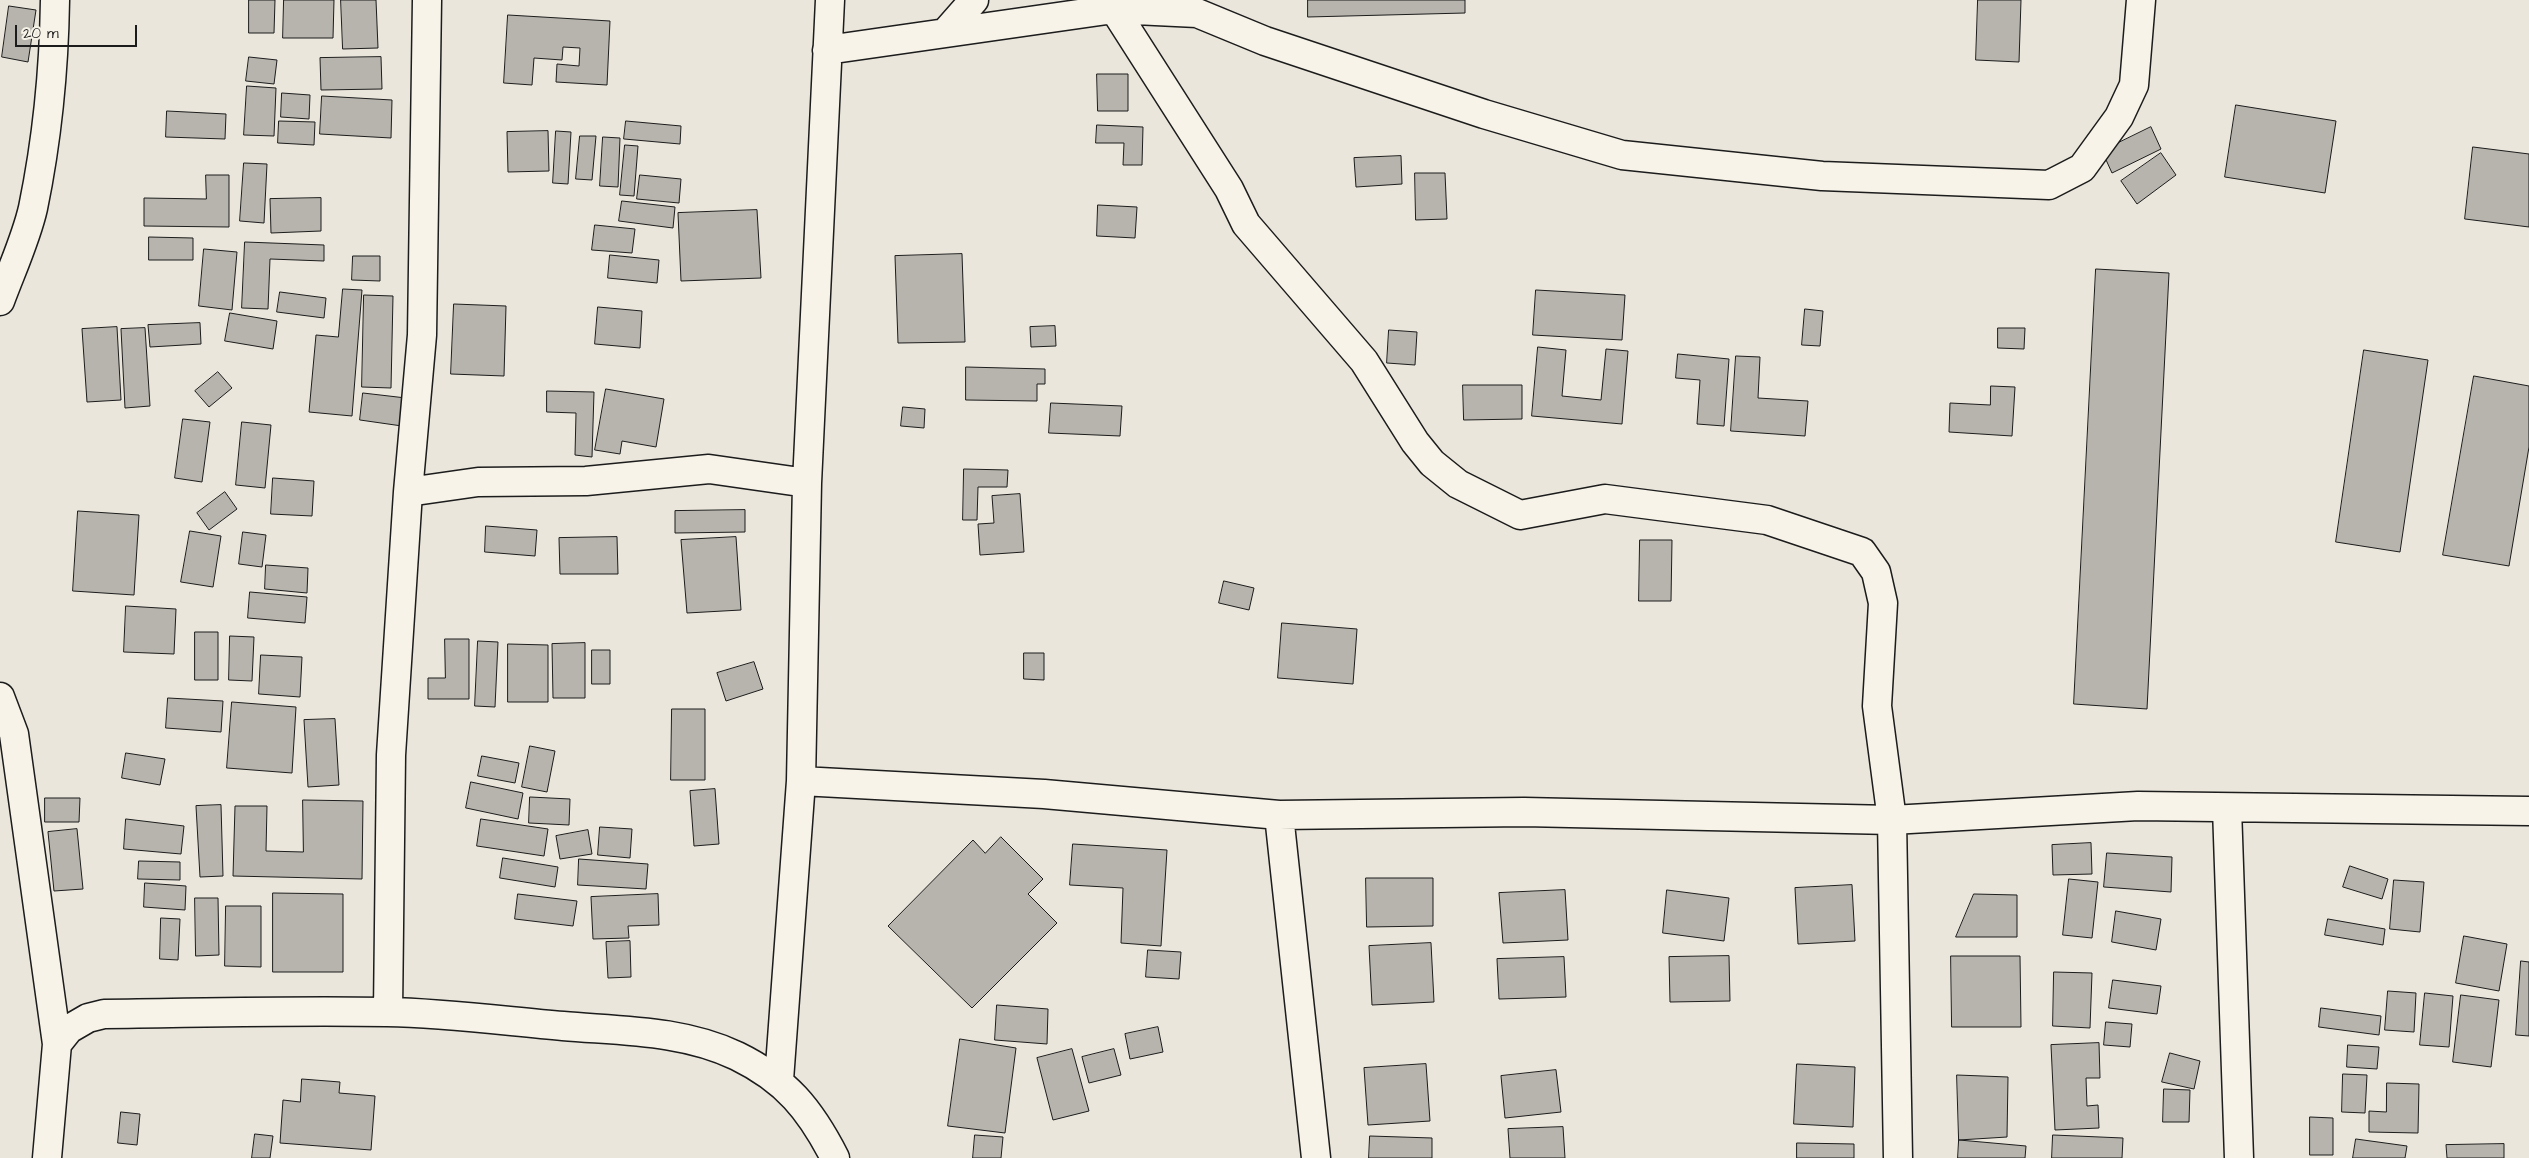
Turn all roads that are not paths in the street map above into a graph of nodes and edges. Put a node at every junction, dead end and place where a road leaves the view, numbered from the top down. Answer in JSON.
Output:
{"nodes":[{"id":1,"x":55,"y":0,"type":"edge"},
{"id":2,"x":426,"y":0,"type":"edge"},
{"id":3,"x":830,"y":0,"type":"edge"},
{"id":4,"x":974,"y":0,"type":"edge"},
{"id":5,"x":2140,"y":0,"type":"edge"},
{"id":6,"x":1114,"y":9,"type":"junction"},
{"id":7,"x":945,"y":33,"type":"junction"},
{"id":8,"x":827,"y":50,"type":"junction"},
{"id":9,"x":0,"y":301,"type":"edge"},
{"id":10,"x":807,"y":483,"type":"junction"},
{"id":11,"x":408,"y":492,"type":"junction"},
{"id":12,"x":0,"y":697,"type":"edge"},
{"id":13,"x":801,"y":781,"type":"junction"},
{"id":14,"x":2227,"y":808,"type":"junction"},
{"id":15,"x":2529,"y":811,"type":"edge"},
{"id":16,"x":1279,"y":815,"type":"junction"},
{"id":17,"x":1892,"y":820,"type":"junction"},
{"id":18,"x":388,"y":1012,"type":"junction"},
{"id":19,"x":57,"y":1044,"type":"junction"},
{"id":20,"x":779,"y":1080,"type":"junction"},
{"id":21,"x":47,"y":1158,"type":"edge"},
{"id":22,"x":835,"y":1158,"type":"edge"},
{"id":23,"x":1316,"y":1158,"type":"edge"},
{"id":24,"x":1898,"y":1158,"type":"edge"},
{"id":25,"x":2238,"y":1158,"type":"edge"}],
"edges":[{"from":1,"to":9,"type":"street"},
{"from":2,"to":11,"type":"street"},
{"from":3,"to":8,"type":"street"},
{"from":4,"to":7,"type":"street"},
{"from":5,"to":6,"type":"street"},
{"from":6,"to":7,"type":"street"},
{"from":6,"to":17,"type":"street"},
{"from":7,"to":8,"type":"street"},
{"from":8,"to":10,"type":"street"},
{"from":10,"to":11,"type":"street"},
{"from":10,"to":13,"type":"street"},
{"from":11,"to":18,"type":"street"},
{"from":12,"to":19,"type":"street"},
{"from":13,"to":16,"type":"street"},
{"from":13,"to":20,"type":"street"},
{"from":14,"to":15,"type":"street"},
{"from":14,"to":17,"type":"street"},
{"from":14,"to":25,"type":"street"},
{"from":16,"to":17,"type":"street"},
{"from":16,"to":23,"type":"street"},
{"from":17,"to":24,"type":"street"},
{"from":18,"to":19,"type":"street"},
{"from":18,"to":20,"type":"street"},
{"from":19,"to":21,"type":"street"},
{"from":20,"to":22,"type":"street"}]}
